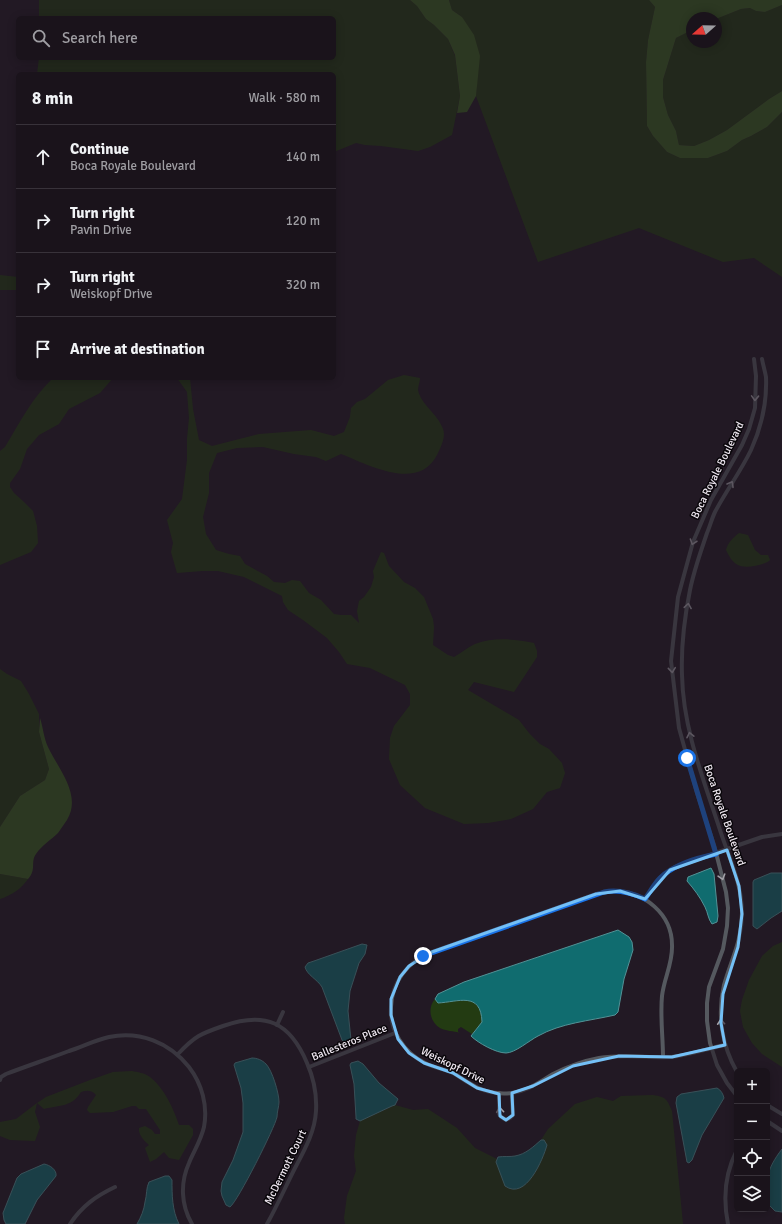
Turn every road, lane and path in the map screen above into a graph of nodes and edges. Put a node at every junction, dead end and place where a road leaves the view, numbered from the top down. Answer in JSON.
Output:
{"nodes":[{"id":1,"x":762,"y":359,"type":"dead end"},
{"id":2,"x":754,"y":360,"type":"dead end"},
{"id":3,"x":782,"y":834,"type":"edge"},
{"id":4,"x":727,"y":850,"type":"junction"},
{"id":5,"x":716,"y":854,"type":"junction"},
{"id":6,"x":645,"y":899,"type":"junction"},
{"id":7,"x":283,"y":1012,"type":"dead end"},
{"id":8,"x":277,"y":1025,"type":"junction"},
{"id":9,"x":395,"y":1033,"type":"junction"},
{"id":10,"x":725,"y":1045,"type":"junction"},
{"id":11,"x":711,"y":1048,"type":"junction"},
{"id":12,"x":178,"y":1054,"type":"junction"},
{"id":13,"x":663,"y":1057,"type":"junction"},
{"id":14,"x":309,"y":1068,"type":"junction"},
{"id":15,"x":735,"y":1068,"type":"edge"},
{"id":16,"x":0,"y":1080,"type":"edge"},
{"id":17,"x":734,"y":1092,"type":"edge"},
{"id":18,"x":499,"y":1093,"type":"junction"},
{"id":19,"x":512,"y":1093,"type":"junction"},
{"id":20,"x":770,"y":1107,"type":"edge"},
{"id":21,"x":782,"y":1114,"type":"edge"},
{"id":22,"x":770,"y":1123,"type":"edge"},
{"id":23,"x":782,"y":1131,"type":"edge"},
{"id":24,"x":734,"y":1158,"type":"edge"},
{"id":25,"x":115,"y":1187,"type":"dead end"},
{"id":26,"x":70,"y":1224,"type":"edge"},
{"id":27,"x":192,"y":1224,"type":"edge"},
{"id":28,"x":267,"y":1224,"type":"edge"},
{"id":29,"x":728,"y":1224,"type":"edge"}],
"edges":[{"from":4,"to":1,"type":"street","name":"Boca Royale Boulevard","one_way":true},
{"from":2,"to":5,"type":"street","name":"Boca Royale Boulevard","one_way":true},
{"from":3,"to":4,"type":"street"},
{"from":4,"to":5,"type":"street"},
{"from":10,"to":4,"type":"street","name":"Boca Royale Boulevard","one_way":true},
{"from":5,"to":6,"type":"street"},
{"from":5,"to":11,"type":"street","name":"Boca Royale Boulevard","one_way":true},
{"from":6,"to":9,"type":"street","name":"Weiskopf Drive"},
{"from":6,"to":13,"type":"street","name":"Weiskopf Drive"},
{"from":7,"to":8,"type":"street"},
{"from":8,"to":12,"type":"street","name":"McDermott Court"},
{"from":8,"to":14,"type":"street","name":"McDermott Court"},
{"from":9,"to":14,"type":"street","name":"Ballesteros Place"},
{"from":9,"to":18,"type":"street","name":"Weiskopf Drive"},
{"from":10,"to":11,"type":"street","name":"Weiskopf Drive"},
{"from":10,"to":15,"type":"street","name":"Boca Royale Boulevard"},
{"from":11,"to":13,"type":"street","name":"Weiskopf Drive"},
{"from":11,"to":17,"type":"street","name":"Boca Royale Boulevard"},
{"from":12,"to":16,"type":"street"},
{"from":12,"to":27,"type":"street"},
{"from":13,"to":19,"type":"street","name":"Weiskopf Drive"},
{"from":14,"to":28,"type":"street","name":"McDermott Court"},
{"from":18,"to":19,"type":"street","name":"Weiskopf Drive"},
{"from":19,"to":18,"type":"street","one_way":true},
{"from":20,"to":21,"type":"street"},
{"from":22,"to":23,"type":"street"},
{"from":24,"to":29,"type":"street"},
{"from":25,"to":26,"type":"street"}]}
